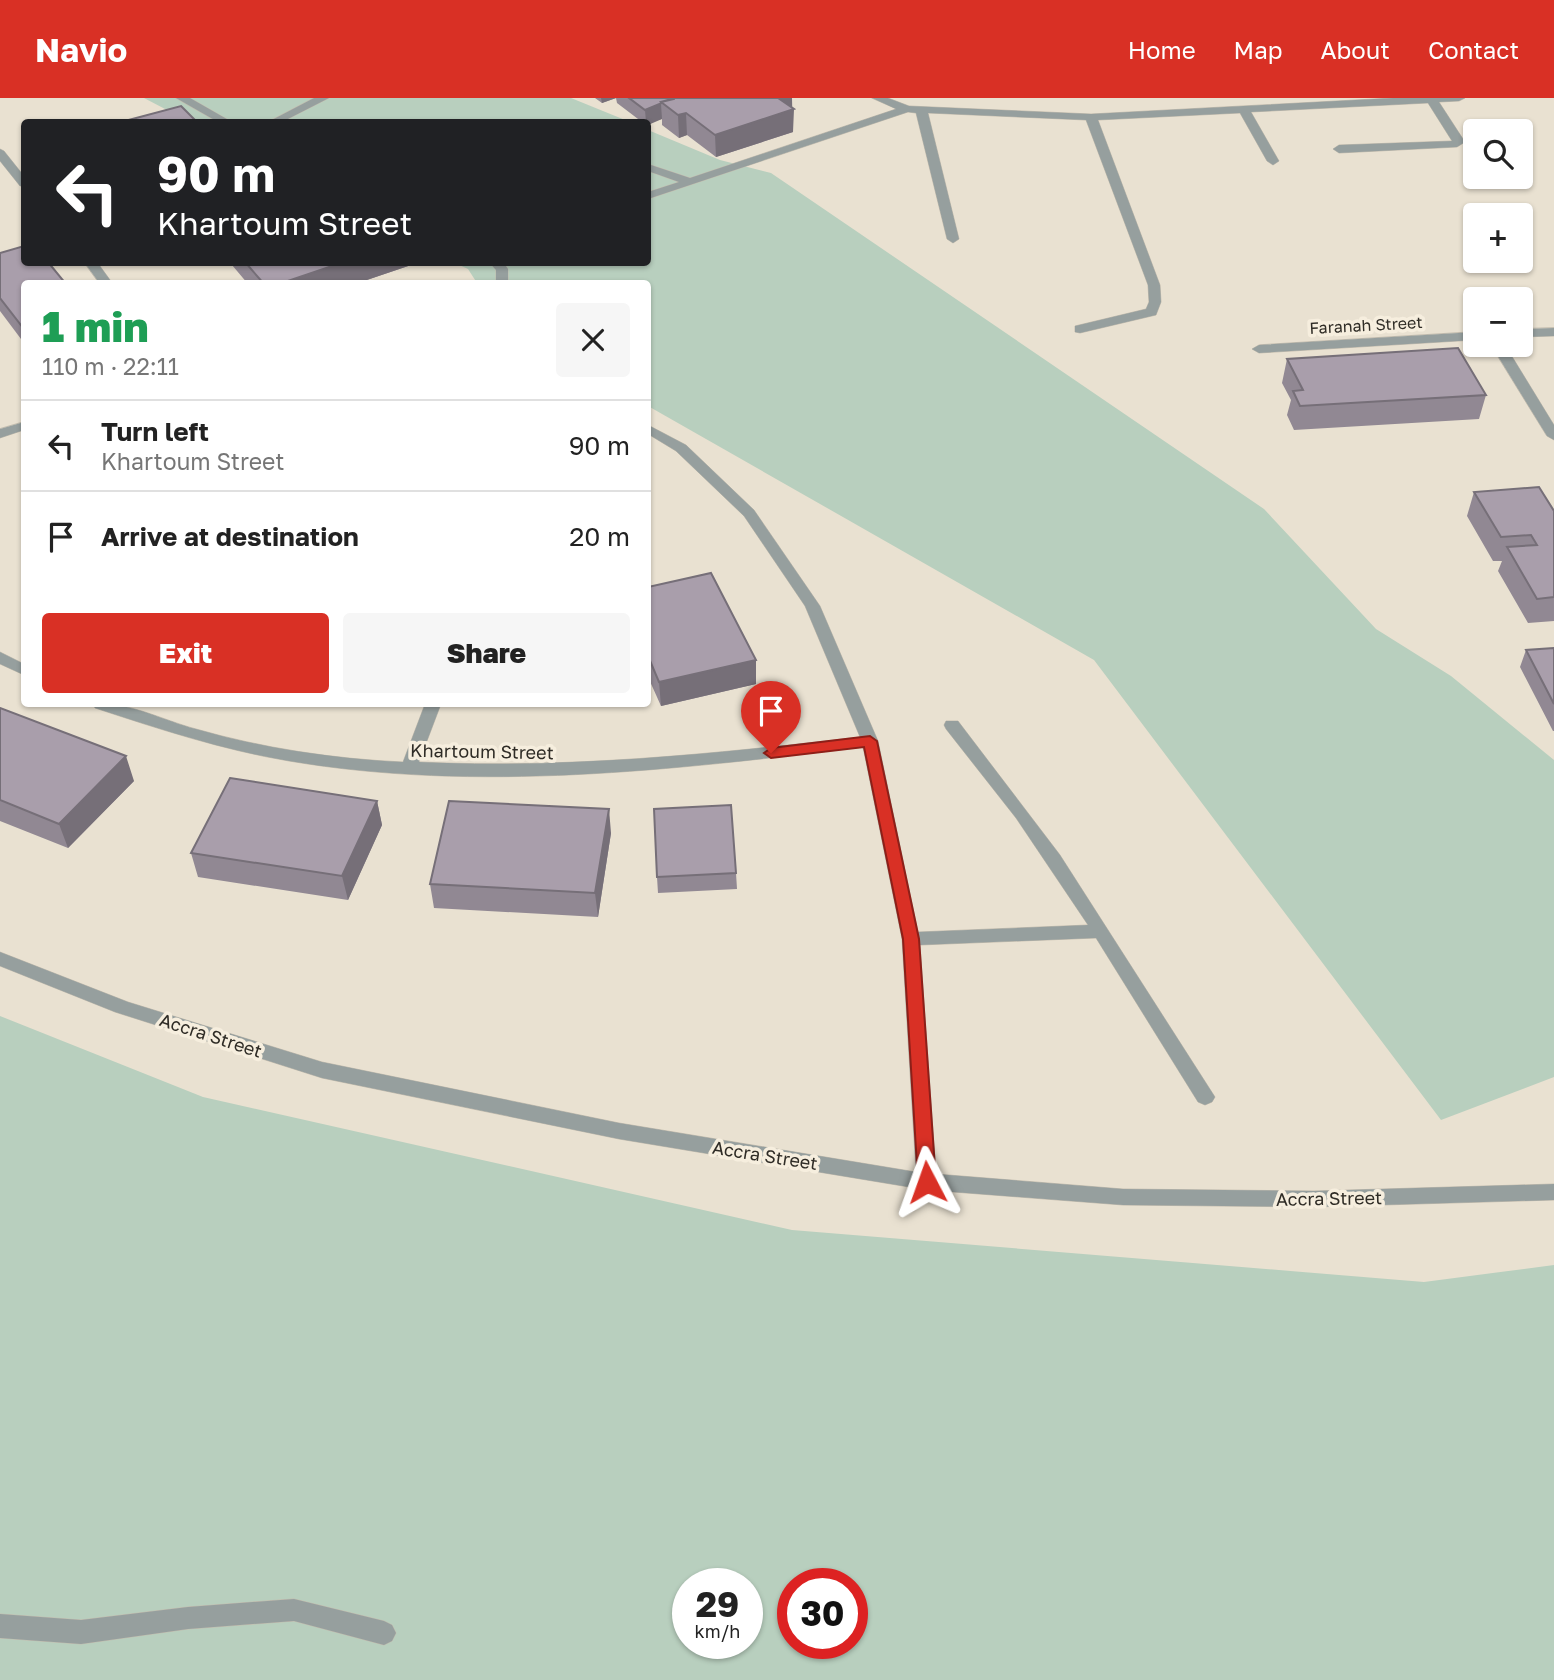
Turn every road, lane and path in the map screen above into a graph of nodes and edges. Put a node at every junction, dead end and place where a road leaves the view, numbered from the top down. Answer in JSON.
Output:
{"nodes":[{"id":1,"x":182,"y":98,"type":"edge"},
{"id":2,"x":323,"y":98,"type":"edge"},
{"id":3,"x":878,"y":98,"type":"edge"},
{"id":4,"x":1459,"y":98,"type":"edge"},
{"id":5,"x":1431,"y":99,"type":"edge"},
{"id":6,"x":1261,"y":103,"type":"edge"},
{"id":7,"x":914,"y":109,"type":"junction"},
{"id":8,"x":1244,"y":109,"type":"junction"},
{"id":9,"x":1091,"y":117,"type":"junction"},
{"id":10,"x":220,"y":119,"type":"edge"},
{"id":11,"x":281,"y":119,"type":"edge"},
{"id":12,"x":1339,"y":149,"type":"dead end"},
{"id":13,"x":0,"y":153,"type":"edge"},
{"id":14,"x":1273,"y":161,"type":"dead end"},
{"id":15,"x":651,"y":168,"type":"edge"},
{"id":16,"x":21,"y":179,"type":"edge"},
{"id":17,"x":691,"y":183,"type":"junction"},
{"id":18,"x":651,"y":195,"type":"edge"},
{"id":19,"x":953,"y":239,"type":"dead end"},
{"id":20,"x":93,"y":266,"type":"edge"},
{"id":21,"x":104,"y":280,"type":"edge"},
{"id":22,"x":1080,"y":329,"type":"dead end"},
{"id":23,"x":1554,"y":331,"type":"edge"},
{"id":24,"x":1533,"y":333,"type":"edge"},
{"id":25,"x":1463,"y":337,"type":"edge"},
{"id":26,"x":1259,"y":349,"type":"dead end"},
{"id":27,"x":1505,"y":357,"type":"edge"},
{"id":28,"x":21,"y":427,"type":"edge"},
{"id":29,"x":651,"y":431,"type":"edge"},
{"id":30,"x":0,"y":434,"type":"edge"},
{"id":31,"x":1554,"y":436,"type":"edge"},
{"id":32,"x":0,"y":657,"type":"edge"},
{"id":33,"x":21,"y":668,"type":"edge"},
{"id":34,"x":109,"y":707,"type":"edge"},
{"id":35,"x":432,"y":707,"type":"edge"},
{"id":36,"x":952,"y":725,"type":"dead end"},
{"id":37,"x":870,"y":741,"type":"junction"},
{"id":38,"x":408,"y":770,"type":"junction"},
{"id":39,"x":1099,"y":931,"type":"junction"},
{"id":40,"x":911,"y":939,"type":"junction"},
{"id":41,"x":0,"y":959,"type":"edge"},
{"id":42,"x":1205,"y":1097,"type":"dead end"},
{"id":43,"x":927,"y":1182,"type":"junction"},
{"id":44,"x":1554,"y":1192,"type":"edge"},
{"id":45,"x":0,"y":1626,"type":"edge"},
{"id":46,"x":384,"y":1633,"type":"dead end"}],
"edges":[{"from":1,"to":10,"type":"street"},
{"from":2,"to":11,"type":"street"},
{"from":3,"to":7,"type":"street"},
{"from":4,"to":5,"type":"street"},
{"from":5,"to":6,"type":"street"},
{"from":5,"to":12,"type":"street"},
{"from":6,"to":8,"type":"street"},
{"from":7,"to":9,"type":"street"},
{"from":7,"to":17,"type":"street"},
{"from":7,"to":19,"type":"street"},
{"from":8,"to":9,"type":"street"},
{"from":8,"to":14,"type":"street"},
{"from":9,"to":22,"type":"street"},
{"from":13,"to":16,"type":"street"},
{"from":15,"to":17,"type":"street"},
{"from":17,"to":18,"type":"street"},
{"from":20,"to":21,"type":"street"},
{"from":23,"to":24,"type":"street"},
{"from":25,"to":26,"type":"street","name":"Faranah Street"},
{"from":27,"to":31,"type":"street"},
{"from":28,"to":30,"type":"street"},
{"from":29,"to":37,"type":"street"},
{"from":32,"to":33,"type":"street"},
{"from":34,"to":38,"type":"street","name":"Khartoum Street"},
{"from":35,"to":38,"type":"street"},
{"from":36,"to":39,"type":"street"},
{"from":37,"to":38,"type":"street","name":"Khartoum Street"},
{"from":37,"to":40,"type":"street"},
{"from":39,"to":40,"type":"street"},
{"from":39,"to":42,"type":"street"},
{"from":40,"to":43,"type":"street"},
{"from":41,"to":43,"type":"street","name":"Accra Street"},
{"from":43,"to":44,"type":"street","name":"Accra Street"},
{"from":45,"to":46,"type":"street"}]}
